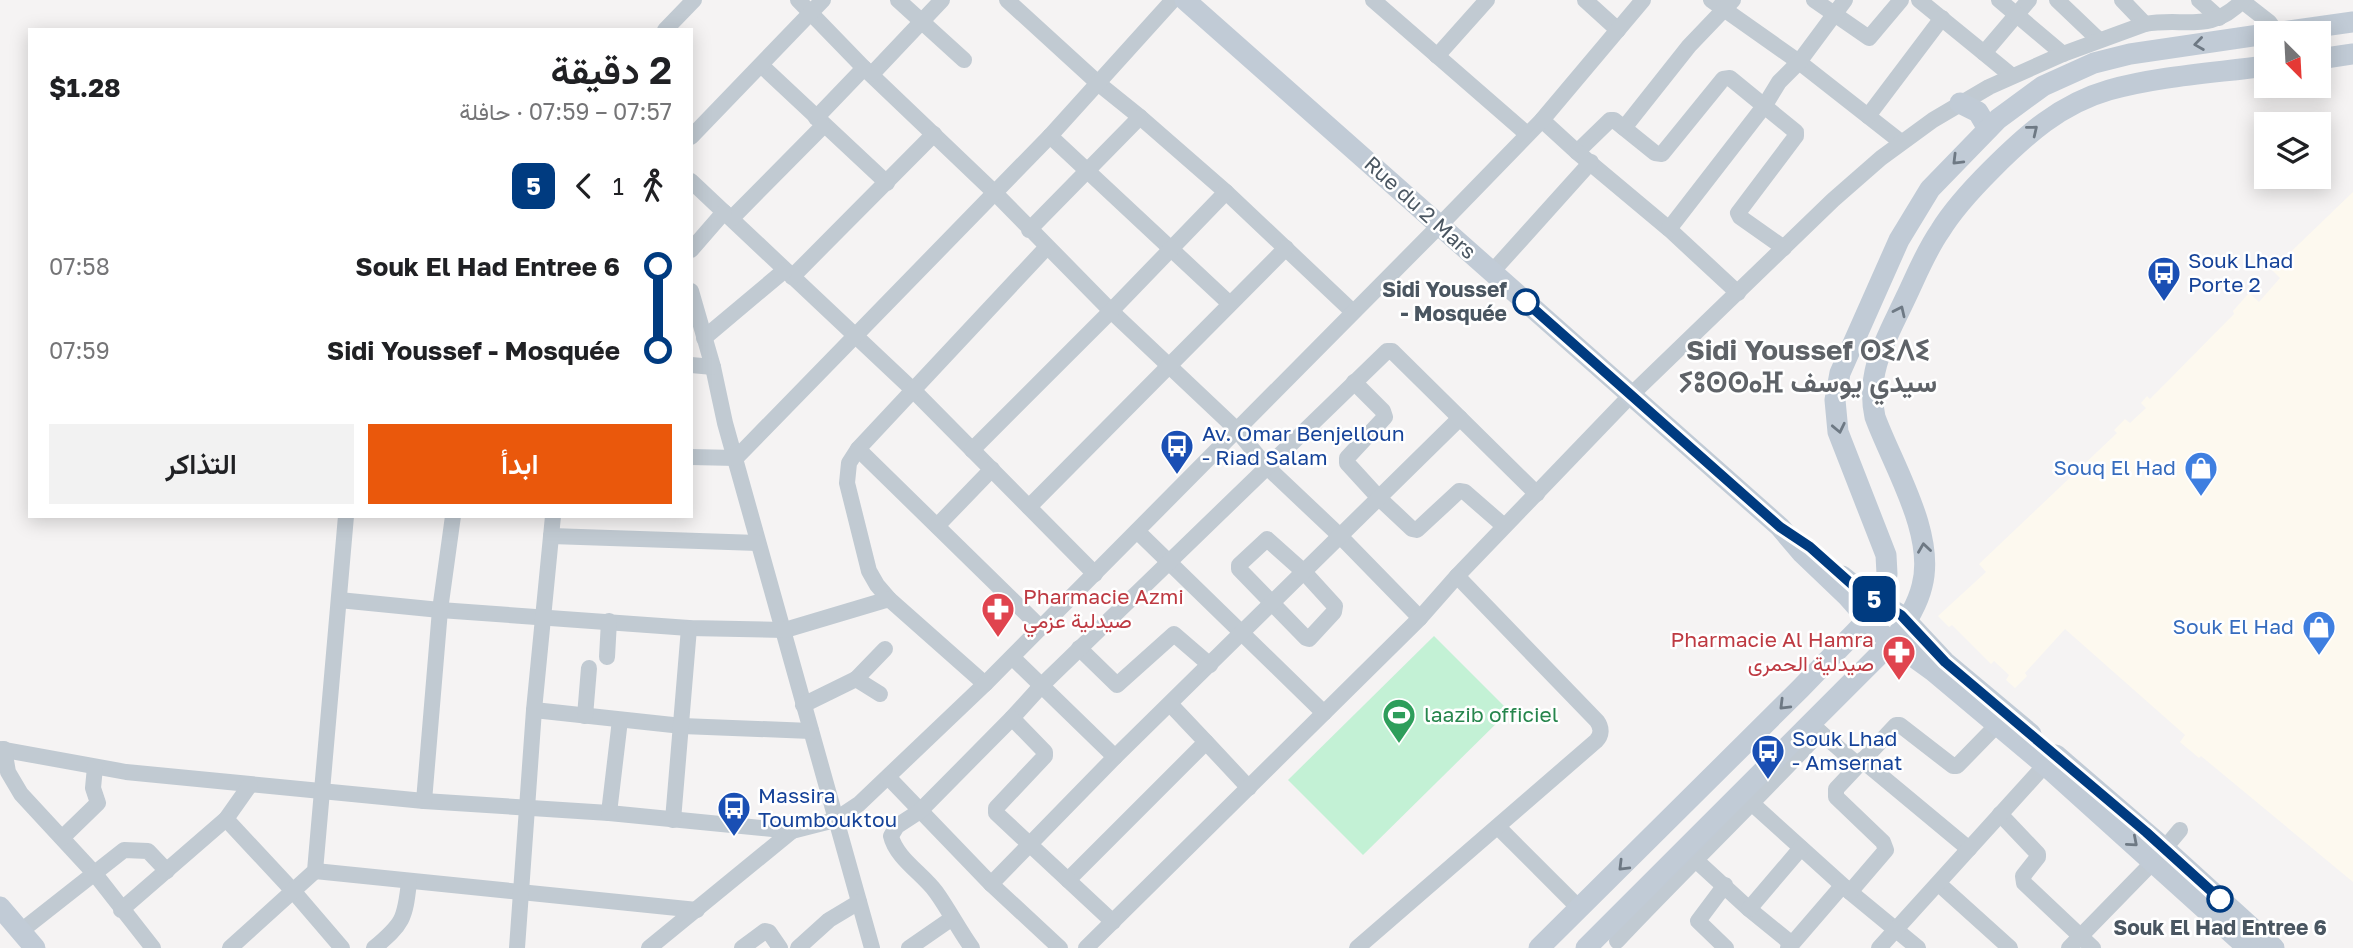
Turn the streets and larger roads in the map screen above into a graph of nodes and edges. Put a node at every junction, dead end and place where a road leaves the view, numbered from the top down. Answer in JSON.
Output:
{"nodes":[{"id":1,"x":694,"y":0,"type":"edge"},
{"id":2,"x":798,"y":0,"type":"edge"},
{"id":3,"x":823,"y":0,"type":"edge"},
{"id":4,"x":898,"y":0,"type":"edge"},
{"id":5,"x":942,"y":0,"type":"edge"},
{"id":6,"x":1007,"y":0,"type":"edge"},
{"id":7,"x":1173,"y":0,"type":"edge"},
{"id":8,"x":1185,"y":0,"type":"edge"},
{"id":9,"x":1373,"y":0,"type":"edge"},
{"id":10,"x":1487,"y":0,"type":"edge"},
{"id":11,"x":1586,"y":0,"type":"edge"},
{"id":12,"x":1643,"y":0,"type":"edge"},
{"id":13,"x":1814,"y":0,"type":"edge"},
{"id":14,"x":1845,"y":0,"type":"edge"},
{"id":15,"x":1901,"y":0,"type":"edge"},
{"id":16,"x":1919,"y":0,"type":"edge"},
{"id":17,"x":2000,"y":0,"type":"edge"},
{"id":18,"x":2029,"y":0,"type":"edge"},
{"id":19,"x":2057,"y":0,"type":"edge"},
{"id":20,"x":2122,"y":0,"type":"edge"},
{"id":21,"x":2199,"y":0,"type":"edge"},
{"id":22,"x":2243,"y":0,"type":"edge"},
{"id":23,"x":1723,"y":3,"type":"edge"},
{"id":24,"x":811,"y":13,"type":"junction"},
{"id":25,"x":1833,"y":15,"type":"junction"},
{"id":26,"x":2016,"y":15,"type":"junction"},
{"id":27,"x":2219,"y":18,"type":"junction"},
{"id":28,"x":1942,"y":19,"type":"junction"},
{"id":29,"x":2268,"y":21,"type":"edge"},
{"id":30,"x":922,"y":22,"type":"junction"},
{"id":31,"x":2353,"y":22,"type":"edge"},
{"id":32,"x":2145,"y":24,"type":"junction"},
{"id":33,"x":2331,"y":25,"type":"edge"},
{"id":34,"x":668,"y":28,"type":"edge"},
{"id":35,"x":1618,"y":30,"type":"junction"},
{"id":36,"x":2254,"y":36,"type":"edge"},
{"id":37,"x":2099,"y":40,"type":"junction"},
{"id":38,"x":1984,"y":53,"type":"junction"},
{"id":39,"x":2063,"y":54,"type":"junction"},
{"id":40,"x":2353,"y":54,"type":"edge"},
{"id":41,"x":1437,"y":56,"type":"junction"},
{"id":42,"x":2331,"y":57,"type":"edge"},
{"id":43,"x":964,"y":60,"type":"dead end"},
{"id":44,"x":1799,"y":62,"type":"junction"},
{"id":45,"x":762,"y":66,"type":"junction"},
{"id":46,"x":2254,"y":68,"type":"edge"},
{"id":47,"x":868,"y":71,"type":"junction"},
{"id":48,"x":2012,"y":76,"type":"junction"},
{"id":49,"x":1100,"y":84,"type":"junction"},
{"id":50,"x":1961,"y":103,"type":"junction"},
{"id":51,"x":1765,"y":105,"type":"junction"},
{"id":52,"x":1868,"y":116,"type":"junction"},
{"id":53,"x":1140,"y":117,"type":"junction"},
{"id":54,"x":1542,"y":120,"type":"junction"},
{"id":55,"x":819,"y":122,"type":"junction"},
{"id":56,"x":1624,"y":128,"type":"junction"},
{"id":57,"x":1988,"y":129,"type":"junction"},
{"id":58,"x":934,"y":134,"type":"junction"},
{"id":59,"x":1527,"y":134,"type":"junction"},
{"id":60,"x":693,"y":135,"type":"edge"},
{"id":61,"x":1050,"y":136,"type":"junction"},
{"id":62,"x":1901,"y":142,"type":"junction"},
{"id":63,"x":1577,"y":152,"type":"junction"},
{"id":64,"x":1591,"y":162,"type":"junction"},
{"id":65,"x":1088,"y":169,"type":"junction"},
{"id":66,"x":693,"y":183,"type":"edge"},
{"id":67,"x":887,"y":183,"type":"junction"},
{"id":68,"x":1226,"y":192,"type":"junction"},
{"id":69,"x":995,"y":193,"type":"junction"},
{"id":70,"x":728,"y":215,"type":"junction"},
{"id":71,"x":1439,"y":226,"type":"junction"},
{"id":72,"x":1669,"y":229,"type":"junction"},
{"id":73,"x":1029,"y":230,"type":"junction"},
{"id":74,"x":1047,"y":247,"type":"junction"},
{"id":75,"x":693,"y":248,"type":"edge"},
{"id":76,"x":1286,"y":248,"type":"junction"},
{"id":77,"x":1784,"y":248,"type":"junction"},
{"id":78,"x":1171,"y":249,"type":"junction"},
{"id":79,"x":1492,"y":272,"type":"junction"},
{"id":80,"x":789,"y":274,"type":"junction"},
{"id":81,"x":1738,"y":293,"type":"junction"},
{"id":82,"x":693,"y":298,"type":"edge"},
{"id":83,"x":1230,"y":304,"type":"junction"},
{"id":84,"x":1111,"y":311,"type":"junction"},
{"id":85,"x":1353,"y":312,"type":"junction"},
{"id":86,"x":704,"y":338,"type":"junction"},
{"id":87,"x":856,"y":338,"type":"junction"},
{"id":88,"x":693,"y":365,"type":"edge"},
{"id":89,"x":713,"y":367,"type":"junction"},
{"id":90,"x":1170,"y":367,"type":"junction"},
{"id":91,"x":1354,"y":382,"type":"junction"},
{"id":92,"x":913,"y":390,"type":"junction"},
{"id":93,"x":1631,"y":395,"type":"junction"},
{"id":94,"x":1460,"y":418,"type":"junction"},
{"id":95,"x":1236,"y":429,"type":"junction"},
{"id":96,"x":858,"y":449,"type":"junction"},
{"id":97,"x":972,"y":450,"type":"junction"},
{"id":98,"x":693,"y":457,"type":"edge"},
{"id":99,"x":736,"y":458,"type":"junction"},
{"id":100,"x":1266,"y":466,"type":"junction"},
{"id":101,"x":992,"y":469,"type":"junction"},
{"id":102,"x":1537,"y":494,"type":"junction"},
{"id":103,"x":1379,"y":498,"type":"junction"},
{"id":104,"x":1029,"y":507,"type":"junction"},
{"id":105,"x":346,"y":518,"type":"edge"},
{"id":106,"x":453,"y":518,"type":"edge"},
{"id":107,"x":553,"y":518,"type":"edge"},
{"id":108,"x":937,"y":526,"type":"junction"},
{"id":109,"x":1504,"y":526,"type":"junction"},
{"id":110,"x":1780,"y":527,"type":"junction"},
{"id":111,"x":1137,"y":531,"type":"junction"},
{"id":112,"x":551,"y":536,"type":"junction"},
{"id":113,"x":1340,"y":536,"type":"junction"},
{"id":114,"x":758,"y":543,"type":"junction"},
{"id":115,"x":1168,"y":562,"type":"junction"},
{"id":116,"x":1304,"y":572,"type":"junction"},
{"id":117,"x":1095,"y":574,"type":"junction"},
{"id":118,"x":1457,"y":576,"type":"junction"},
{"id":119,"x":889,"y":599,"type":"junction"},
{"id":120,"x":339,"y":600,"type":"junction"},
{"id":121,"x":1880,"y":601,"type":"junction"},
{"id":122,"x":1272,"y":603,"type":"junction"},
{"id":123,"x":440,"y":610,"type":"junction"},
{"id":124,"x":543,"y":617,"type":"junction"},
{"id":125,"x":1420,"y":618,"type":"junction"},
{"id":126,"x":1867,"y":620,"type":"junction"},
{"id":127,"x":609,"y":621,"type":"junction"},
{"id":128,"x":1907,"y":621,"type":"junction"},
{"id":129,"x":689,"y":628,"type":"junction"},
{"id":130,"x":1041,"y":628,"type":"junction"},
{"id":131,"x":785,"y":630,"type":"junction"},
{"id":132,"x":1242,"y":633,"type":"junction"},
{"id":133,"x":1892,"y":642,"type":"junction"},
{"id":134,"x":1079,"y":648,"type":"junction"},
{"id":135,"x":885,"y":649,"type":"dead end"},
{"id":136,"x":607,"y":657,"type":"dead end"},
{"id":137,"x":1012,"y":657,"type":"junction"},
{"id":138,"x":1210,"y":665,"type":"junction"},
{"id":139,"x":589,"y":668,"type":"dead end"},
{"id":140,"x":856,"y":679,"type":"junction"},
{"id":141,"x":985,"y":684,"type":"junction"},
{"id":142,"x":1042,"y":685,"type":"junction"},
{"id":143,"x":880,"y":694,"type":"dead end"},
{"id":144,"x":803,"y":705,"type":"junction"},
{"id":145,"x":1171,"y":705,"type":"junction"},
{"id":146,"x":534,"y":710,"type":"junction"},
{"id":147,"x":1324,"y":713,"type":"junction"},
{"id":148,"x":584,"y":716,"type":"junction"},
{"id":149,"x":1012,"y":718,"type":"junction"},
{"id":150,"x":620,"y":720,"type":"junction"},
{"id":151,"x":1997,"y":725,"type":"junction"},
{"id":152,"x":682,"y":726,"type":"junction"},
{"id":153,"x":1815,"y":728,"type":"junction"},
{"id":154,"x":811,"y":730,"type":"junction"},
{"id":155,"x":1206,"y":742,"type":"junction"},
{"id":156,"x":2,"y":749,"type":"edge"},
{"id":157,"x":1115,"y":757,"type":"junction"},
{"id":158,"x":1860,"y":762,"type":"junction"},
{"id":159,"x":2045,"y":765,"type":"junction"},
{"id":160,"x":95,"y":767,"type":"junction"},
{"id":161,"x":888,"y":778,"type":"junction"},
{"id":162,"x":250,"y":785,"type":"junction"},
{"id":163,"x":1249,"y":788,"type":"junction"},
{"id":164,"x":322,"y":790,"type":"junction"},
{"id":165,"x":1746,"y":799,"type":"junction"},
{"id":166,"x":424,"y":801,"type":"junction"},
{"id":167,"x":529,"y":807,"type":"junction"},
{"id":168,"x":920,"y":811,"type":"junction"},
{"id":169,"x":609,"y":813,"type":"junction"},
{"id":170,"x":2000,"y":814,"type":"junction"},
{"id":171,"x":226,"y":818,"type":"junction"},
{"id":172,"x":673,"y":820,"type":"junction"},
{"id":173,"x":835,"y":820,"type":"junction"},
{"id":174,"x":1498,"y":827,"type":"junction"},
{"id":175,"x":2180,"y":830,"type":"dead end"},
{"id":176,"x":792,"y":831,"type":"junction"},
{"id":177,"x":62,"y":838,"type":"junction"},
{"id":178,"x":1030,"y":844,"type":"junction"},
{"id":179,"x":1801,"y":848,"type":"junction"},
{"id":180,"x":1969,"y":849,"type":"junction"},
{"id":181,"x":1689,"y":854,"type":"junction"},
{"id":182,"x":2159,"y":854,"type":"junction"},
{"id":183,"x":167,"y":871,"type":"junction"},
{"id":184,"x":315,"y":871,"type":"junction"},
{"id":185,"x":94,"y":874,"type":"junction"},
{"id":186,"x":1069,"y":880,"type":"junction"},
{"id":187,"x":409,"y":882,"type":"junction"},
{"id":188,"x":991,"y":884,"type":"junction"},
{"id":189,"x":1939,"y":884,"type":"junction"},
{"id":190,"x":1725,"y":885,"type":"junction"},
{"id":191,"x":1846,"y":889,"type":"junction"},
{"id":192,"x":295,"y":892,"type":"junction"},
{"id":193,"x":522,"y":892,"type":"junction"},
{"id":194,"x":859,"y":902,"type":"junction"},
{"id":195,"x":0,"y":907,"type":"edge"},
{"id":196,"x":1580,"y":909,"type":"junction"},
{"id":197,"x":1749,"y":909,"type":"junction"},
{"id":198,"x":121,"y":910,"type":"junction"},
{"id":199,"x":697,"y":910,"type":"junction"},
{"id":200,"x":951,"y":919,"type":"junction"},
{"id":201,"x":1113,"y":922,"type":"junction"},
{"id":202,"x":1895,"y":929,"type":"junction"},
{"id":203,"x":28,"y":940,"type":"edge"},
{"id":204,"x":1615,"y":940,"type":"edge"},
{"id":205,"x":2075,"y":942,"type":"edge"},
{"id":206,"x":380,"y":946,"type":"edge"},
{"id":207,"x":1790,"y":946,"type":"edge"},
{"id":208,"x":870,"y":947,"type":"edge"},
{"id":209,"x":153,"y":948,"type":"edge"},
{"id":210,"x":230,"y":948,"type":"edge"},
{"id":211,"x":342,"y":948,"type":"edge"},
{"id":212,"x":517,"y":948,"type":"edge"},
{"id":213,"x":649,"y":948,"type":"edge"},
{"id":214,"x":741,"y":948,"type":"edge"},
{"id":215,"x":780,"y":948,"type":"edge"},
{"id":216,"x":798,"y":948,"type":"edge"},
{"id":217,"x":909,"y":948,"type":"edge"},
{"id":218,"x":972,"y":948,"type":"edge"},
{"id":219,"x":1060,"y":948,"type":"edge"},
{"id":220,"x":1086,"y":948,"type":"edge"},
{"id":221,"x":1357,"y":948,"type":"edge"},
{"id":222,"x":1539,"y":948,"type":"edge"},
{"id":223,"x":1586,"y":948,"type":"edge"},
{"id":224,"x":1726,"y":948,"type":"edge"},
{"id":225,"x":1879,"y":948,"type":"edge"},
{"id":226,"x":1918,"y":948,"type":"edge"},
{"id":227,"x":2010,"y":948,"type":"edge"},
{"id":228,"x":2093,"y":948,"type":"edge"},
{"id":229,"x":2248,"y":948,"type":"edge"},
{"id":230,"x":2274,"y":948,"type":"edge"}],
"edges":[{"from":1,"to":34,"type":"street"},
{"from":2,"to":24,"type":"street"},
{"from":3,"to":24,"type":"street"},
{"from":4,"to":30,"type":"street"},
{"from":5,"to":30,"type":"street"},
{"from":6,"to":49,"type":"street"},
{"from":7,"to":49,"type":"street"},
{"from":8,"to":71,"type":"street","name":"Rue du 2 Mars"},
{"from":9,"to":41,"type":"street"},
{"from":10,"to":41,"type":"street"},
{"from":11,"to":35,"type":"street"},
{"from":12,"to":35,"type":"street"},
{"from":13,"to":25,"type":"street"},
{"from":14,"to":25,"type":"street"},
{"from":15,"to":25,"type":"street"},
{"from":16,"to":28,"type":"street"},
{"from":17,"to":26,"type":"street"},
{"from":18,"to":26,"type":"street"},
{"from":19,"to":37,"type":"street"},
{"from":20,"to":32,"type":"street"},
{"from":21,"to":27,"type":"street"},
{"from":22,"to":27,"type":"street"},
{"from":22,"to":29,"type":"street"},
{"from":23,"to":44,"type":"street"},
{"from":23,"to":56,"type":"street"},
{"from":24,"to":45,"type":"street"},
{"from":24,"to":47,"type":"street"},
{"from":25,"to":44,"type":"street"},
{"from":26,"to":38,"type":"street"},
{"from":26,"to":39,"type":"street"},
{"from":27,"to":32,"type":"street"},
{"from":28,"to":38,"type":"street"},
{"from":28,"to":52,"type":"street"},
{"from":30,"to":43,"type":"street"},
{"from":30,"to":47,"type":"street"},
{"from":31,"to":33,"type":"street"},
{"from":32,"to":37,"type":"street"},
{"from":35,"to":54,"type":"street"},
{"from":36,"to":57,"type":"street","one_way":true},
{"from":37,"to":39,"type":"street"},
{"from":38,"to":48,"type":"street"},
{"from":39,"to":48,"type":"street"},
{"from":40,"to":42,"type":"street"},
{"from":41,"to":59,"type":"street"},
{"from":44,"to":51,"type":"street"},
{"from":44,"to":52,"type":"street"},
{"from":45,"to":55,"type":"street"},
{"from":45,"to":60,"type":"street"},
{"from":128,"to":46,"type":"street","one_way":true},
{"from":47,"to":55,"type":"street"},
{"from":47,"to":58,"type":"street"},
{"from":48,"to":50,"type":"street"},
{"from":49,"to":53,"type":"street"},
{"from":49,"to":61,"type":"street"},
{"from":50,"to":57,"type":"street"},
{"from":50,"to":62,"type":"street"},
{"from":51,"to":56,"type":"street"},
{"from":51,"to":72,"type":"street"},
{"from":51,"to":77,"type":"street"},
{"from":52,"to":62,"type":"street"},
{"from":53,"to":65,"type":"street"},
{"from":53,"to":68,"type":"street"},
{"from":54,"to":59,"type":"street"},
{"from":54,"to":63,"type":"street"},
{"from":55,"to":67,"type":"street"},
{"from":55,"to":70,"type":"street"},
{"from":56,"to":63,"type":"street"},
{"from":57,"to":121,"type":"street","one_way":true},
{"from":58,"to":67,"type":"street"},
{"from":58,"to":69,"type":"street"},
{"from":59,"to":71,"type":"street"},
{"from":61,"to":65,"type":"street"},
{"from":61,"to":69,"type":"street"},
{"from":62,"to":77,"type":"street"},
{"from":63,"to":64,"type":"street"},
{"from":64,"to":72,"type":"street"},
{"from":64,"to":79,"type":"street"},
{"from":65,"to":73,"type":"street"},
{"from":65,"to":78,"type":"street"},
{"from":66,"to":70,"type":"street"},
{"from":67,"to":80,"type":"street"},
{"from":68,"to":76,"type":"street"},
{"from":68,"to":78,"type":"street"},
{"from":69,"to":73,"type":"street"},
{"from":69,"to":87,"type":"street"},
{"from":70,"to":75,"type":"street"},
{"from":70,"to":80,"type":"street"},
{"from":71,"to":79,"type":"street","name":"Rue du 2 Mars"},
{"from":71,"to":85,"type":"street"},
{"from":72,"to":81,"type":"street"},
{"from":73,"to":74,"type":"street"},
{"from":74,"to":84,"type":"street"},
{"from":74,"to":92,"type":"street"},
{"from":76,"to":83,"type":"street"},
{"from":76,"to":85,"type":"street"},
{"from":77,"to":81,"type":"street"},
{"from":78,"to":83,"type":"street"},
{"from":78,"to":84,"type":"street"},
{"from":79,"to":93,"type":"street","name":"Rue du 2 Mars"},
{"from":80,"to":86,"type":"street"},
{"from":80,"to":87,"type":"street"},
{"from":81,"to":93,"type":"street"},
{"from":82,"to":86,"type":"street"},
{"from":83,"to":90,"type":"street"},
{"from":84,"to":90,"type":"street"},
{"from":84,"to":97,"type":"street"},
{"from":85,"to":95,"type":"street"},
{"from":86,"to":89,"type":"street"},
{"from":87,"to":92,"type":"street"},
{"from":87,"to":99,"type":"street"},
{"from":88,"to":89,"type":"street"},
{"from":89,"to":99,"type":"street"},
{"from":90,"to":95,"type":"street"},
{"from":90,"to":104,"type":"street"},
{"from":91,"to":94,"type":"street"},
{"from":91,"to":100,"type":"street"},
{"from":91,"to":103,"type":"street"},
{"from":92,"to":96,"type":"street"},
{"from":92,"to":97,"type":"street"},
{"from":93,"to":102,"type":"street"},
{"from":93,"to":110,"type":"street","name":"Rue du 2 Mars"},
{"from":94,"to":102,"type":"street"},
{"from":94,"to":103,"type":"street"},
{"from":95,"to":100,"type":"street"},
{"from":95,"to":111,"type":"street"},
{"from":96,"to":108,"type":"street"},
{"from":96,"to":119,"type":"street"},
{"from":97,"to":101,"type":"street"},
{"from":98,"to":99,"type":"street"},
{"from":99,"to":114,"type":"street"},
{"from":100,"to":113,"type":"street"},
{"from":100,"to":115,"type":"street"},
{"from":101,"to":104,"type":"street"},
{"from":101,"to":108,"type":"street"},
{"from":102,"to":109,"type":"street"},
{"from":103,"to":109,"type":"street"},
{"from":103,"to":113,"type":"street"},
{"from":104,"to":117,"type":"street"},
{"from":105,"to":120,"type":"street"},
{"from":106,"to":123,"type":"street"},
{"from":107,"to":112,"type":"street"},
{"from":108,"to":130,"type":"street"},
{"from":109,"to":118,"type":"street"},
{"from":110,"to":121,"type":"street","name":"Rue du 2 Mars"},
{"from":110,"to":126,"type":"street","name":"Rue du 2 Mars"},
{"from":111,"to":115,"type":"street"},
{"from":111,"to":117,"type":"street"},
{"from":112,"to":114,"type":"street"},
{"from":112,"to":124,"type":"street"},
{"from":113,"to":116,"type":"street"},
{"from":113,"to":125,"type":"street"},
{"from":114,"to":131,"type":"street"},
{"from":115,"to":132,"type":"street"},
{"from":115,"to":134,"type":"street"},
{"from":116,"to":122,"type":"street"},
{"from":116,"to":122,"type":"street"},
{"from":116,"to":122,"type":"street"},
{"from":117,"to":130,"type":"street"},
{"from":118,"to":125,"type":"street"},
{"from":118,"to":174,"type":"street"},
{"from":119,"to":131,"type":"street"},
{"from":119,"to":141,"type":"street"},
{"from":120,"to":123,"type":"street"},
{"from":120,"to":164,"type":"street"},
{"from":121,"to":126,"type":"street"},
{"from":121,"to":128,"type":"street","name":"Rue du 2 Mars"},
{"from":122,"to":132,"type":"street"},
{"from":123,"to":124,"type":"street"},
{"from":123,"to":166,"type":"street"},
{"from":124,"to":127,"type":"street"},
{"from":124,"to":146,"type":"street"},
{"from":125,"to":147,"type":"street"},
{"from":126,"to":133,"type":"street","name":"Rue du 2 Mars"},
{"from":126,"to":196,"type":"street","one_way":true},
{"from":127,"to":129,"type":"street"},
{"from":127,"to":136,"type":"street"},
{"from":128,"to":133,"type":"street"},
{"from":128,"to":182,"type":"street","name":"Rue du 2 Mars"},
{"from":129,"to":131,"type":"street"},
{"from":129,"to":152,"type":"street"},
{"from":130,"to":137,"type":"street"},
{"from":131,"to":144,"type":"street"},
{"from":132,"to":138,"type":"street"},
{"from":132,"to":147,"type":"street"},
{"from":133,"to":151,"type":"street","name":"Rue du 2 Mars"},
{"from":133,"to":153,"type":"street"},
{"from":134,"to":138,"type":"street"},
{"from":134,"to":142,"type":"street"},
{"from":135,"to":140,"type":"street"},
{"from":137,"to":141,"type":"street"},
{"from":137,"to":142,"type":"street"},
{"from":138,"to":145,"type":"street"},
{"from":139,"to":148,"type":"street"},
{"from":140,"to":143,"type":"street"},
{"from":140,"to":144,"type":"street"},
{"from":141,"to":161,"type":"street"},
{"from":142,"to":149,"type":"street"},
{"from":142,"to":157,"type":"street"},
{"from":144,"to":154,"type":"street"},
{"from":145,"to":155,"type":"street"},
{"from":145,"to":157,"type":"street"},
{"from":146,"to":148,"type":"street"},
{"from":146,"to":167,"type":"street"},
{"from":147,"to":163,"type":"street"},
{"from":148,"to":150,"type":"street"},
{"from":149,"to":168,"type":"street"},
{"from":149,"to":178,"type":"street"},
{"from":150,"to":152,"type":"street"},
{"from":150,"to":169,"type":"street"},
{"from":151,"to":158,"type":"street"},
{"from":151,"to":159,"type":"street","name":"Rue du 2 Mars"},
{"from":152,"to":154,"type":"street"},
{"from":152,"to":172,"type":"street"},
{"from":153,"to":158,"type":"street"},
{"from":153,"to":165,"type":"street"},
{"from":154,"to":173,"type":"street"},
{"from":155,"to":163,"type":"street"},
{"from":155,"to":186,"type":"street"},
{"from":156,"to":160,"type":"street"},
{"from":156,"to":177,"type":"street"},
{"from":157,"to":178,"type":"street"},
{"from":158,"to":180,"type":"street"},
{"from":158,"to":191,"type":"street"},
{"from":159,"to":170,"type":"street"},
{"from":159,"to":182,"type":"street","name":"Rue du 2 Mars","one_way":true},
{"from":160,"to":162,"type":"street"},
{"from":160,"to":177,"type":"street"},
{"from":161,"to":168,"type":"street"},
{"from":161,"to":173,"type":"street"},
{"from":162,"to":164,"type":"street"},
{"from":162,"to":171,"type":"street"},
{"from":163,"to":201,"type":"street"},
{"from":164,"to":166,"type":"street"},
{"from":164,"to":184,"type":"street"},
{"from":165,"to":179,"type":"street"},
{"from":165,"to":181,"type":"street"},
{"from":166,"to":167,"type":"street"},
{"from":167,"to":169,"type":"street"},
{"from":167,"to":193,"type":"street"},
{"from":168,"to":188,"type":"street"},
{"from":168,"to":200,"type":"street"},
{"from":169,"to":172,"type":"street"},
{"from":170,"to":180,"type":"street"},
{"from":170,"to":205,"type":"street"},
{"from":171,"to":183,"type":"street"},
{"from":171,"to":192,"type":"street"},
{"from":172,"to":176,"type":"street"},
{"from":173,"to":176,"type":"street"},
{"from":173,"to":194,"type":"street"},
{"from":174,"to":196,"type":"street"},
{"from":174,"to":221,"type":"street"},
{"from":175,"to":182,"type":"street"},
{"from":176,"to":199,"type":"street"},
{"from":177,"to":185,"type":"street"},
{"from":178,"to":186,"type":"street"},
{"from":178,"to":188,"type":"street"},
{"from":179,"to":191,"type":"street"},
{"from":179,"to":197,"type":"street"},
{"from":180,"to":189,"type":"street"},
{"from":181,"to":190,"type":"street"},
{"from":181,"to":204,"type":"street"},
{"from":182,"to":205,"type":"street"},
{"from":182,"to":229,"type":"street","name":"Rue du 2 Mars"},
{"from":182,"to":230,"type":"street","name":"Rue du 2 Mars"},
{"from":183,"to":185,"type":"street"},
{"from":183,"to":198,"type":"street"},
{"from":184,"to":187,"type":"street"},
{"from":184,"to":192,"type":"street"},
{"from":185,"to":198,"type":"street"},
{"from":185,"to":203,"type":"street"},
{"from":186,"to":201,"type":"street"},
{"from":187,"to":193,"type":"street"},
{"from":187,"to":206,"type":"street"},
{"from":188,"to":219,"type":"street"},
{"from":189,"to":202,"type":"street"},
{"from":189,"to":227,"type":"street"},
{"from":190,"to":197,"type":"street"},
{"from":190,"to":224,"type":"street"},
{"from":191,"to":202,"type":"street"},
{"from":191,"to":207,"type":"street"},
{"from":192,"to":210,"type":"street"},
{"from":192,"to":211,"type":"street"},
{"from":193,"to":199,"type":"street"},
{"from":193,"to":212,"type":"street"},
{"from":194,"to":208,"type":"street"},
{"from":194,"to":216,"type":"street"},
{"from":195,"to":203,"type":"street"},
{"from":196,"to":222,"type":"street"},
{"from":197,"to":207,"type":"street"},
{"from":198,"to":209,"type":"street"},
{"from":199,"to":213,"type":"street"},
{"from":200,"to":217,"type":"street"},
{"from":200,"to":218,"type":"street"},
{"from":201,"to":220,"type":"street"},
{"from":202,"to":225,"type":"street"},
{"from":202,"to":226,"type":"street"},
{"from":204,"to":223,"type":"street"},
{"from":205,"to":228,"type":"street"},
{"from":214,"to":215,"type":"street"}]}
